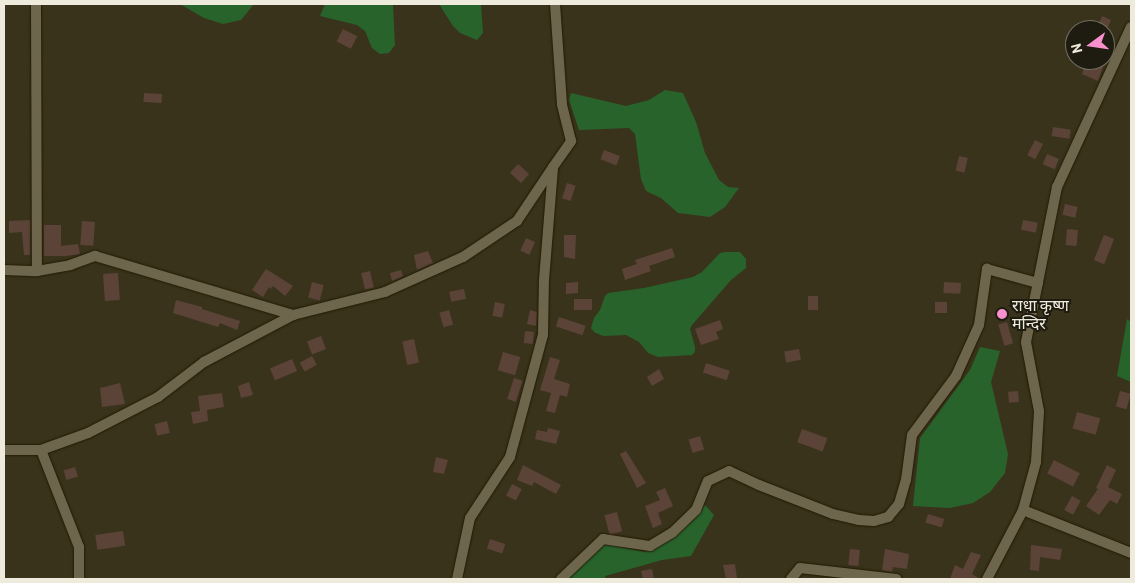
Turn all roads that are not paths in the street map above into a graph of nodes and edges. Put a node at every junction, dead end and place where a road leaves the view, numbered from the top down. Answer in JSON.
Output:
{"nodes":[{"id":1,"x":36,"y":4,"type":"edge"},
{"id":2,"x":555,"y":4,"type":"edge"},
{"id":3,"x":1131,"y":27,"type":"edge"},
{"id":4,"x":554,"y":167,"type":"junction"},
{"id":5,"x":4,"y":270,"type":"edge"},
{"id":6,"x":37,"y":271,"type":"junction"},
{"id":7,"x":1038,"y":283,"type":"junction"},
{"id":8,"x":293,"y":315,"type":"junction"},
{"id":9,"x":4,"y":450,"type":"edge"},
{"id":10,"x":41,"y":450,"type":"junction"},
{"id":11,"x":1023,"y":510,"type":"junction"},
{"id":12,"x":1131,"y":553,"type":"edge"},
{"id":13,"x":79,"y":579,"type":"edge"},
{"id":14,"x":456,"y":579,"type":"edge"},
{"id":15,"x":561,"y":579,"type":"edge"},
{"id":16,"x":791,"y":579,"type":"edge"},
{"id":17,"x":896,"y":579,"type":"edge"},
{"id":18,"x":987,"y":579,"type":"edge"}],
"edges":[{"from":1,"to":6,"type":"street"},
{"from":2,"to":4,"type":"street"},
{"from":3,"to":7,"type":"street"},
{"from":4,"to":8,"type":"street"},
{"from":4,"to":14,"type":"street"},
{"from":5,"to":6,"type":"street"},
{"from":6,"to":8,"type":"street"},
{"from":7,"to":11,"type":"street"},
{"from":7,"to":15,"type":"street"},
{"from":8,"to":10,"type":"street"},
{"from":9,"to":10,"type":"street"},
{"from":10,"to":13,"type":"street"},
{"from":11,"to":12,"type":"street"},
{"from":11,"to":18,"type":"street"},
{"from":16,"to":17,"type":"street"}]}
